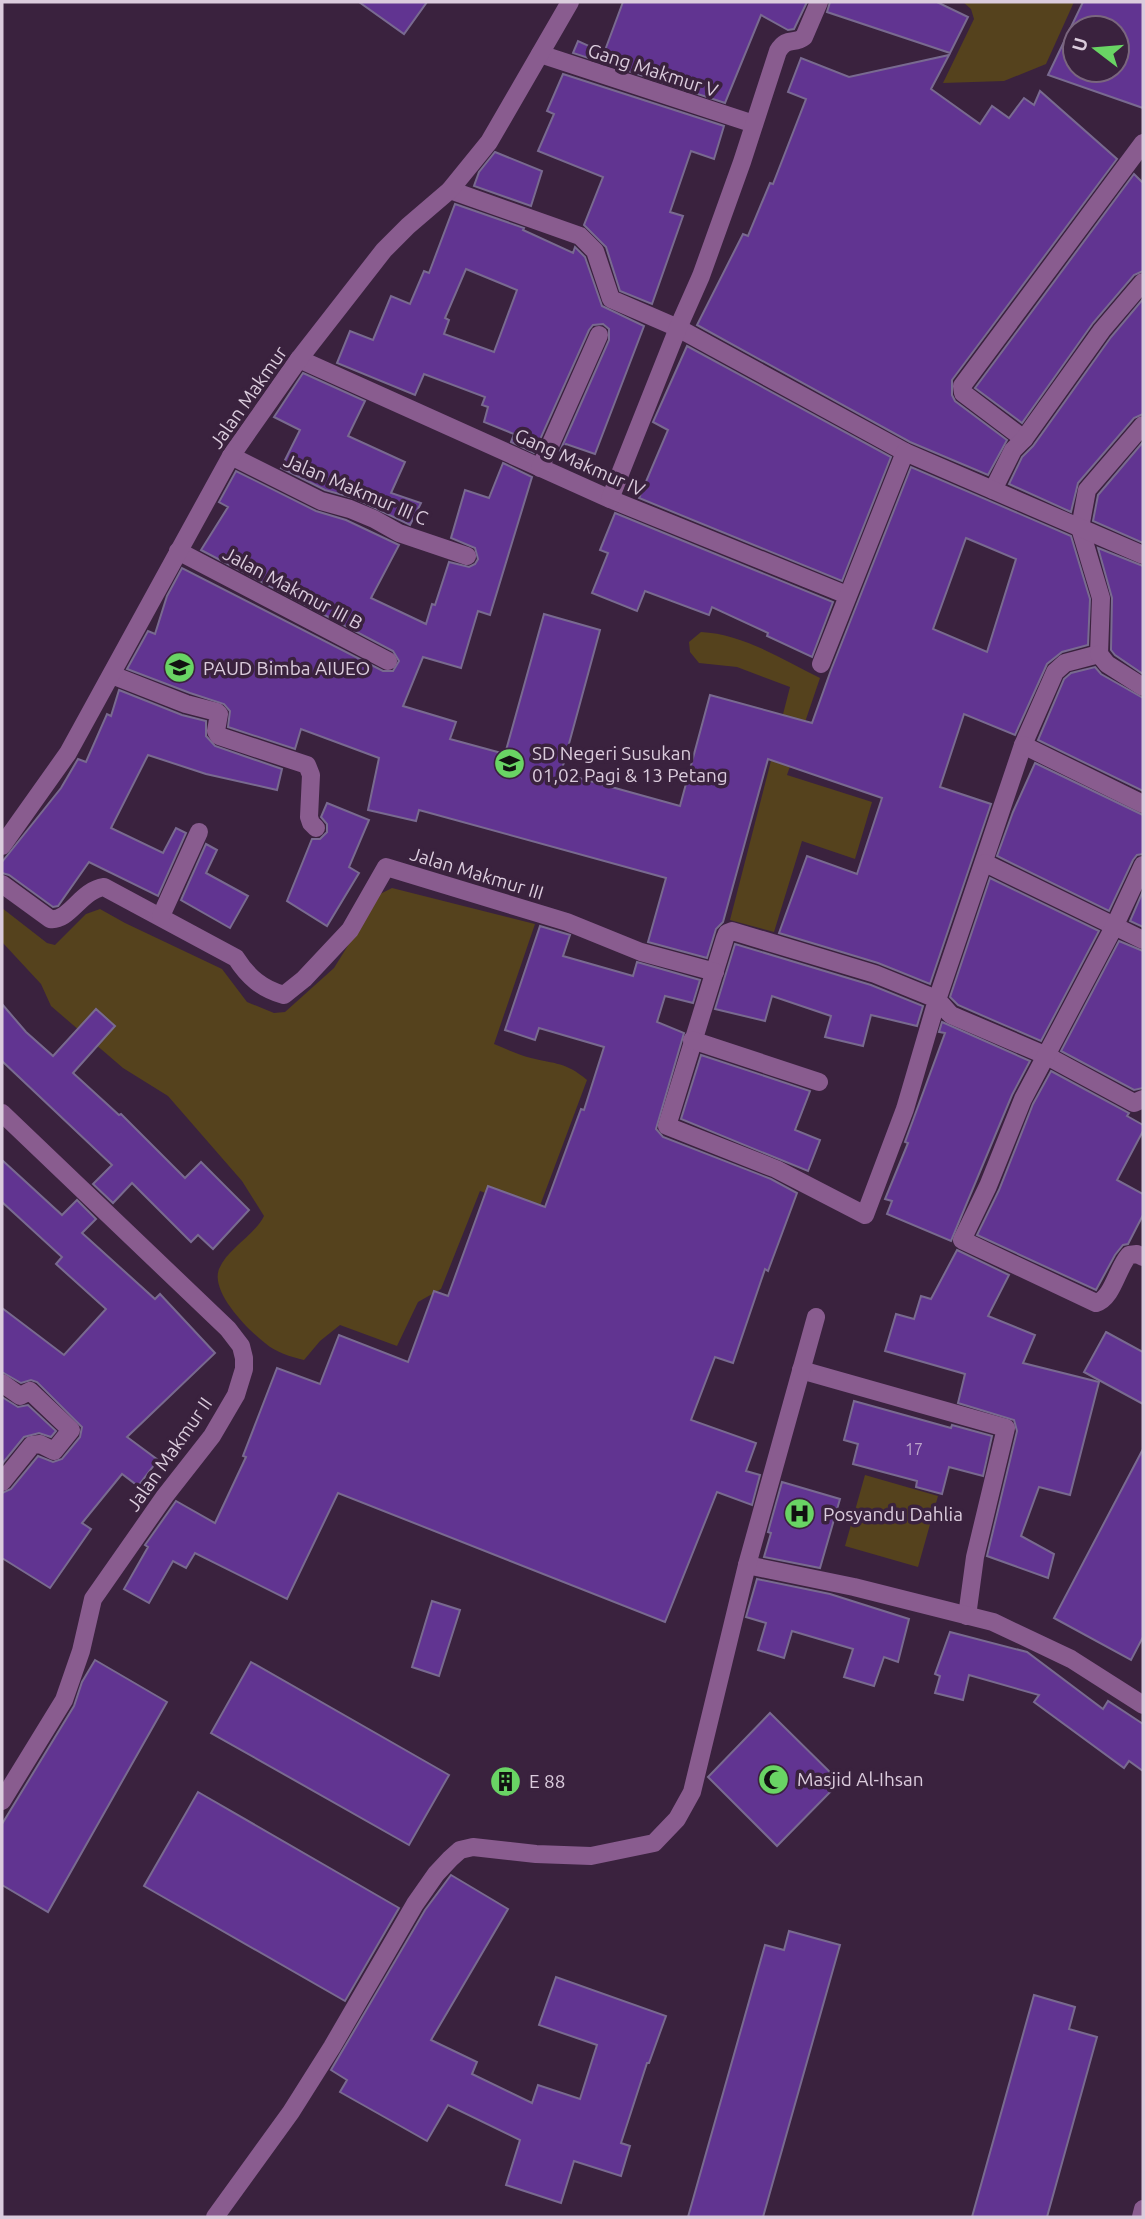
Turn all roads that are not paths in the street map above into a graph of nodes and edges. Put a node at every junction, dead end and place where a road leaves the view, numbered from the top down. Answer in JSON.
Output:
{"nodes":[{"id":1,"x":570,"y":2,"type":"edge"},
{"id":2,"x":819,"y":2,"type":"edge"},
{"id":3,"x":540,"y":54,"type":"junction"},
{"id":4,"x":754,"y":124,"type":"junction"},
{"id":5,"x":1143,"y":143,"type":"edge"},
{"id":6,"x":450,"y":190,"type":"junction"},
{"id":7,"x":1143,"y":282,"type":"edge"},
{"id":8,"x":678,"y":328,"type":"junction"},
{"id":9,"x":599,"y":335,"type":"dead end"},
{"id":10,"x":299,"y":359,"type":"junction"},
{"id":11,"x":1143,"y":425,"type":"edge"},
{"id":12,"x":1024,"y":439,"type":"junction"},
{"id":13,"x":905,"y":452,"type":"junction"},
{"id":14,"x":231,"y":456,"type":"junction"},
{"id":15,"x":540,"y":468,"type":"junction"},
{"id":16,"x":993,"y":490,"type":"junction"},
{"id":17,"x":610,"y":499,"type":"junction"},
{"id":18,"x":1080,"y":528,"type":"junction"},
{"id":19,"x":178,"y":551,"type":"junction"},
{"id":20,"x":1143,"y":555,"type":"edge"},
{"id":21,"x":467,"y":556,"type":"dead end"},
{"id":22,"x":847,"y":595,"type":"junction"},
{"id":23,"x":1099,"y":654,"type":"junction"},
{"id":24,"x":388,"y":662,"type":"dead end"},
{"id":25,"x":821,"y":664,"type":"dead end"},
{"id":26,"x":112,"y":674,"type":"junction"},
{"id":27,"x":1143,"y":687,"type":"edge"},
{"id":28,"x":1023,"y":745,"type":"junction"},
{"id":29,"x":1143,"y":804,"type":"edge"},
{"id":30,"x":316,"y":828,"type":"dead end"},
{"id":31,"x":199,"y":832,"type":"dead end"},
{"id":32,"x":2,"y":846,"type":"edge"},
{"id":33,"x":985,"y":863,"type":"junction"},
{"id":34,"x":1143,"y":865,"type":"edge"},
{"id":35,"x":2,"y":884,"type":"edge"},
{"id":36,"x":161,"y":916,"type":"junction"},
{"id":37,"x":1115,"y":925,"type":"junction"},
{"id":38,"x":1143,"y":940,"type":"edge"},
{"id":39,"x":715,"y":972,"type":"junction"},
{"id":40,"x":937,"y":1000,"type":"junction"},
{"id":41,"x":692,"y":1040,"type":"junction"},
{"id":42,"x":1046,"y":1056,"type":"junction"},
{"id":43,"x":819,"y":1082,"type":"dead end"},
{"id":44,"x":1143,"y":1099,"type":"edge"},
{"id":45,"x":2,"y":1113,"type":"edge"},
{"id":46,"x":1143,"y":1257,"type":"edge"},
{"id":47,"x":816,"y":1317,"type":"dead end"},
{"id":48,"x":800,"y":1370,"type":"junction"},
{"id":49,"x":2,"y":1384,"type":"edge"},
{"id":50,"x":2,"y":1482,"type":"edge"},
{"id":51,"x":747,"y":1564,"type":"junction"},
{"id":52,"x":967,"y":1616,"type":"junction"},
{"id":53,"x":1143,"y":1705,"type":"edge"},
{"id":54,"x":2,"y":1801,"type":"edge"},
{"id":55,"x":1143,"y":2209,"type":"edge"},
{"id":56,"x":215,"y":2217,"type":"edge"},
{"id":57,"x":1141,"y":2217,"type":"edge"}],
"edges":[{"from":1,"to":3,"type":"street","name":"Jalan Makmur"},
{"from":2,"to":4,"type":"street"},
{"from":3,"to":4,"type":"street","name":"Gang Makmur V"},
{"from":3,"to":6,"type":"street","name":"Jalan Makmur"},
{"from":4,"to":8,"type":"street"},
{"from":5,"to":12,"type":"street"},
{"from":6,"to":8,"type":"street"},
{"from":6,"to":10,"type":"street","name":"Jalan Makmur"},
{"from":7,"to":12,"type":"street"},
{"from":8,"to":13,"type":"street"},
{"from":8,"to":17,"type":"street"},
{"from":9,"to":15,"type":"street"},
{"from":10,"to":14,"type":"street","name":"Jalan Makmur"},
{"from":10,"to":15,"type":"street","name":"Gang Makmur IV"},
{"from":11,"to":18,"type":"street"},
{"from":12,"to":16,"type":"street"},
{"from":13,"to":16,"type":"street"},
{"from":13,"to":22,"type":"street"},
{"from":14,"to":19,"type":"street","name":"Jalan Makmur"},
{"from":14,"to":21,"type":"street","name":"Jalan Makmur III C"},
{"from":15,"to":17,"type":"street","name":"Gang Makmur IV"},
{"from":16,"to":18,"type":"street"},
{"from":17,"to":22,"type":"street","name":"Gang Makmur IV"},
{"from":18,"to":20,"type":"street"},
{"from":18,"to":23,"type":"street"},
{"from":19,"to":24,"type":"street","name":"Jalan Makmur III B"},
{"from":19,"to":26,"type":"street","name":"Jalan Makmur"},
{"from":22,"to":25,"type":"street"},
{"from":23,"to":27,"type":"street"},
{"from":23,"to":28,"type":"street"},
{"from":26,"to":30,"type":"street"},
{"from":26,"to":32,"type":"street","name":"Jalan Makmur"},
{"from":28,"to":29,"type":"street"},
{"from":28,"to":33,"type":"street"},
{"from":31,"to":36,"type":"street"},
{"from":33,"to":37,"type":"street"},
{"from":33,"to":40,"type":"street"},
{"from":34,"to":37,"type":"street"},
{"from":35,"to":36,"type":"street","name":"Jalan Makmur III"},
{"from":36,"to":39,"type":"street","name":"Jalan Makmur III"},
{"from":37,"to":38,"type":"street"},
{"from":37,"to":42,"type":"street"},
{"from":39,"to":40,"type":"street"},
{"from":39,"to":41,"type":"street"},
{"from":40,"to":41,"type":"street"},
{"from":40,"to":42,"type":"street"},
{"from":41,"to":43,"type":"street"},
{"from":42,"to":44,"type":"street"},
{"from":42,"to":46,"type":"street"},
{"from":45,"to":54,"type":"street","name":"Jalan Makmur II"},
{"from":47,"to":48,"type":"street"},
{"from":48,"to":51,"type":"street"},
{"from":48,"to":52,"type":"street"},
{"from":49,"to":50,"type":"street"},
{"from":51,"to":52,"type":"street"},
{"from":51,"to":56,"type":"street"},
{"from":52,"to":53,"type":"street"},
{"from":55,"to":57,"type":"street"}]}
